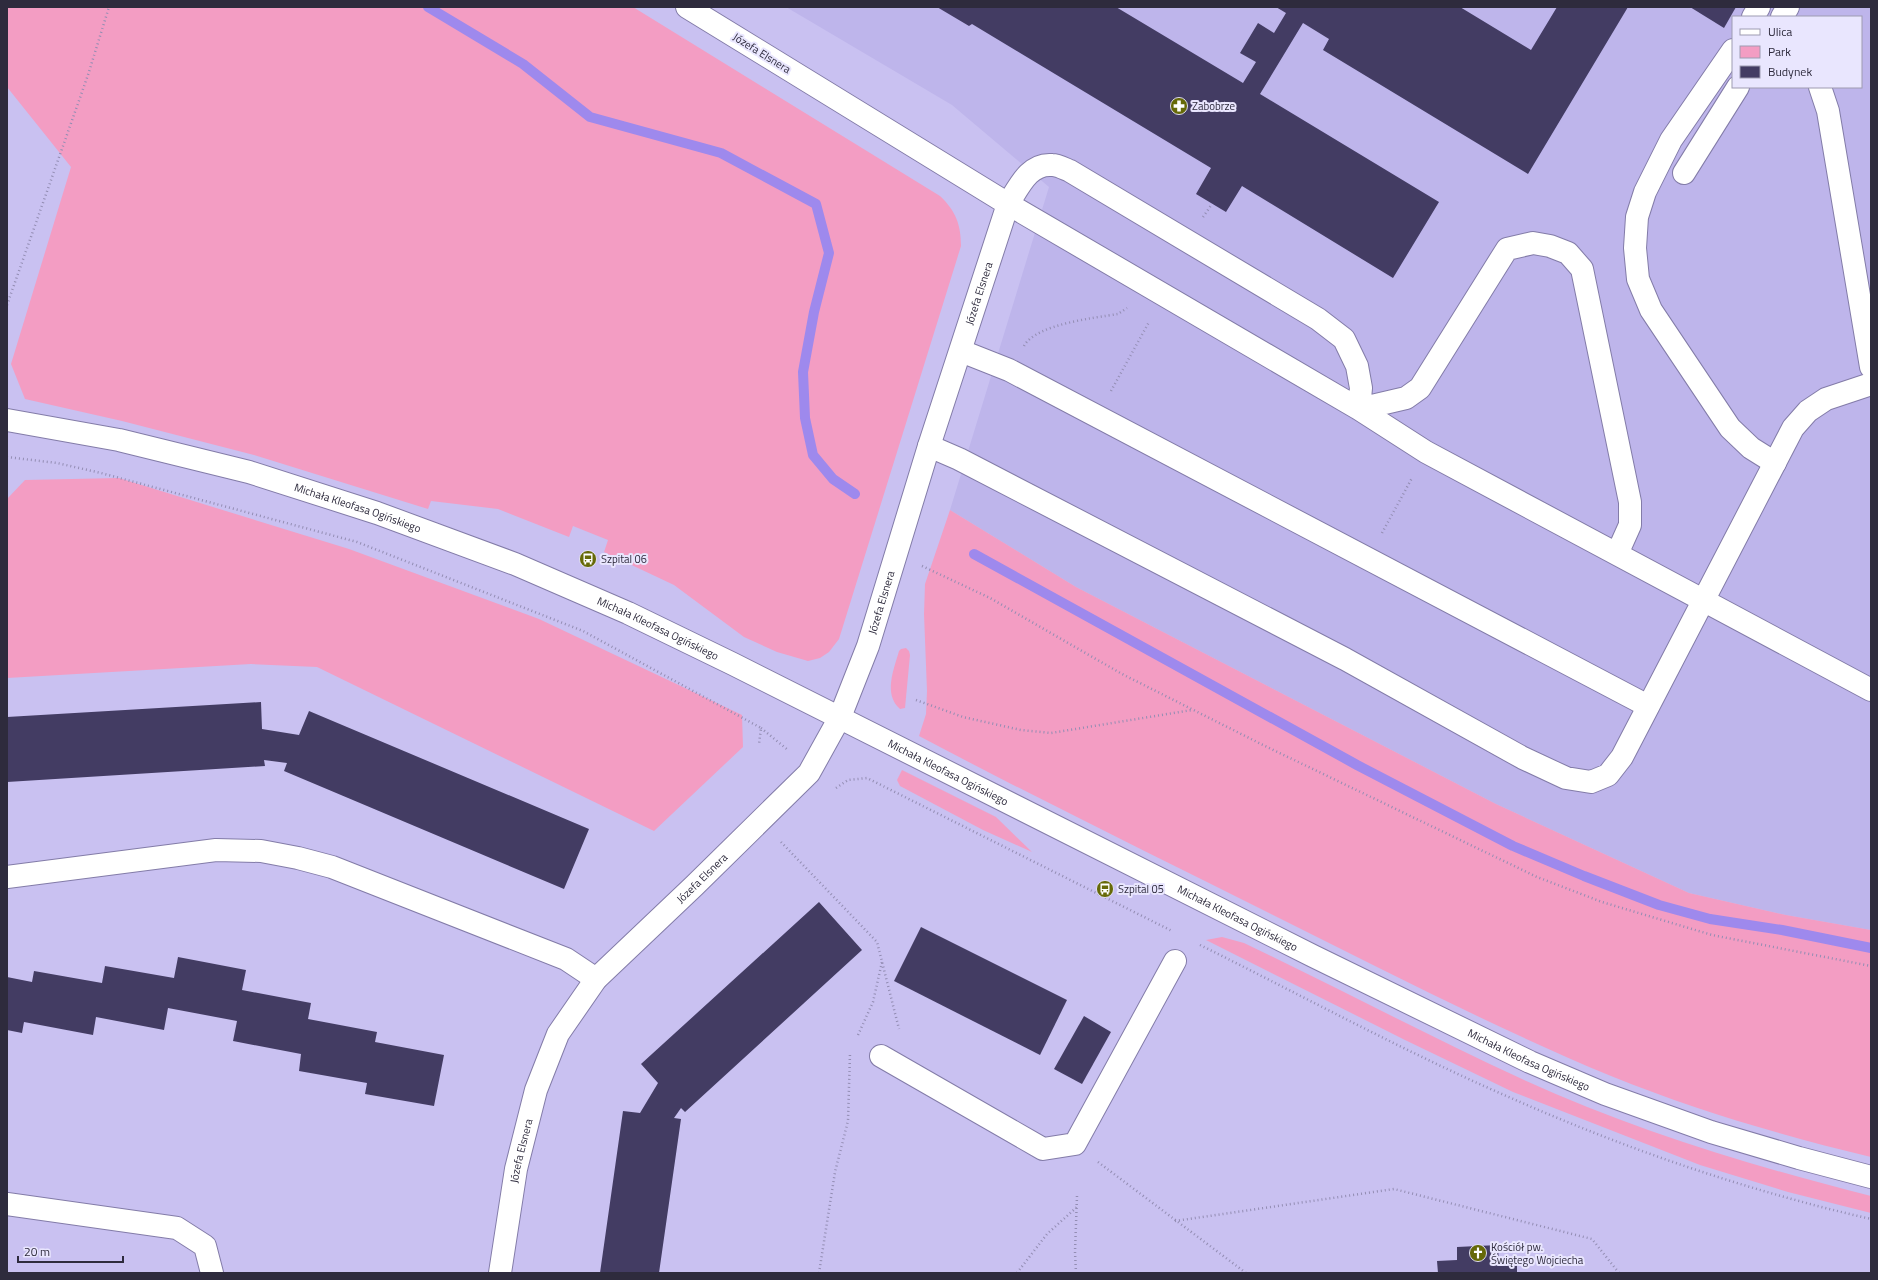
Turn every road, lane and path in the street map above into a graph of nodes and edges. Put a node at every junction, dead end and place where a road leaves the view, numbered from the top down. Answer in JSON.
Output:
{"nodes":[{"id":1,"x":109,"y":7,"type":"edge"},
{"id":2,"x":687,"y":7,"type":"edge"},
{"id":3,"x":1759,"y":7,"type":"edge"},
{"id":4,"x":1788,"y":7,"type":"edge"},
{"id":5,"x":1754,"y":16,"type":"edge"},
{"id":6,"x":1783,"y":16,"type":"edge"},
{"id":7,"x":1732,"y":51,"type":"edge"},
{"id":8,"x":1737,"y":88,"type":"edge"},
{"id":9,"x":1820,"y":88,"type":"edge"},
{"id":10,"x":1684,"y":173,"type":"dead end"},
{"id":11,"x":1008,"y":204,"type":"junction"},
{"id":12,"x":1157,"y":290,"type":"junction"},
{"id":13,"x":7,"y":305,"type":"edge"},
{"id":14,"x":961,"y":351,"type":"junction"},
{"id":15,"x":1020,"y":352,"type":"dead end"},
{"id":16,"x":1871,"y":367,"type":"edge"},
{"id":17,"x":1871,"y":384,"type":"edge"},
{"id":18,"x":1360,"y":409,"type":"junction"},
{"id":19,"x":7,"y":420,"type":"edge"},
{"id":20,"x":929,"y":446,"type":"junction"},
{"id":21,"x":1426,"y":452,"type":"junction"},
{"id":22,"x":7,"y":458,"type":"edge"},
{"id":23,"x":1775,"y":463,"type":"junction"},
{"id":24,"x":1617,"y":554,"type":"junction"},
{"id":25,"x":1368,"y":558,"type":"junction"},
{"id":26,"x":922,"y":566,"type":"dead end"},
{"id":27,"x":1705,"y":601,"type":"junction"},
{"id":28,"x":1871,"y":690,"type":"edge"},
{"id":29,"x":916,"y":700,"type":"dead end"},
{"id":30,"x":1648,"y":706,"type":"junction"},
{"id":31,"x":1192,"y":710,"type":"junction"},
{"id":32,"x":840,"y":717,"type":"junction"},
{"id":33,"x":759,"y":744,"type":"dead end"},
{"id":34,"x":833,"y":790,"type":"dead end"},
{"id":35,"x":780,"y":841,"type":"dead end"},
{"id":36,"x":7,"y":877,"type":"edge"},
{"id":37,"x":1174,"y":932,"type":"dead end"},
{"id":38,"x":1176,"y":961,"type":"dead end"},
{"id":39,"x":882,"y":962,"type":"junction"},
{"id":40,"x":1871,"y":966,"type":"edge"},
{"id":41,"x":596,"y":979,"type":"junction"},
{"id":42,"x":899,"y":1029,"type":"dead end"},
{"id":43,"x":855,"y":1042,"type":"dead end"},
{"id":44,"x":852,"y":1049,"type":"dead end"},
{"id":45,"x":881,"y":1056,"type":"dead end"},
{"id":46,"x":1075,"y":1144,"type":"junction"},
{"id":47,"x":1871,"y":1177,"type":"edge"},
{"id":48,"x":1077,"y":1196,"type":"dead end"},
{"id":49,"x":7,"y":1204,"type":"edge"},
{"id":50,"x":1077,"y":1207,"type":"junction"},
{"id":51,"x":1175,"y":1221,"type":"junction"},
{"id":52,"x":212,"y":1273,"type":"edge"},
{"id":53,"x":500,"y":1273,"type":"edge"},
{"id":54,"x":819,"y":1273,"type":"edge"},
{"id":55,"x":1017,"y":1273,"type":"edge"},
{"id":56,"x":1076,"y":1273,"type":"edge"},
{"id":57,"x":1246,"y":1273,"type":"edge"},
{"id":58,"x":1620,"y":1273,"type":"edge"}],
"edges":[{"from":1,"to":13,"type":"path"},
{"from":2,"to":11,"type":"street","name":"Józefa Elsnera"},
{"from":3,"to":5,"type":"street"},
{"from":4,"to":6,"type":"street"},
{"from":7,"to":23,"type":"street"},
{"from":8,"to":10,"type":"street"},
{"from":9,"to":16,"type":"street"},
{"from":11,"to":12,"type":"street"},
{"from":11,"to":14,"type":"street","name":"Józefa Elsnera"},
{"from":11,"to":18,"type":"street"},
{"from":12,"to":15,"type":"path"},
{"from":12,"to":18,"type":"street"},
{"from":14,"to":20,"type":"street","name":"Józefa Elsnera"},
{"from":14,"to":25,"type":"street"},
{"from":17,"to":23,"type":"street"},
{"from":18,"to":21,"type":"street"},
{"from":18,"to":24,"type":"street"},
{"from":19,"to":32,"type":"street","name":"Michała Kleofasa Ogińskiego"},
{"from":20,"to":30,"type":"street"},
{"from":20,"to":32,"type":"street","name":"Józefa Elsnera"},
{"from":21,"to":24,"type":"street"},
{"from":21,"to":25,"type":"path"},
{"from":22,"to":33,"type":"path"},
{"from":23,"to":27,"type":"street"},
{"from":24,"to":27,"type":"street"},
{"from":25,"to":30,"type":"street"},
{"from":26,"to":31,"type":"path"},
{"from":27,"to":28,"type":"street"},
{"from":27,"to":30,"type":"street"},
{"from":29,"to":31,"type":"path"},
{"from":31,"to":40,"type":"path"},
{"from":32,"to":41,"type":"street","name":"Józefa Elsnera"},
{"from":32,"to":47,"type":"street","name":"Michała Kleofasa Ogińskiego"},
{"from":34,"to":37,"type":"path"},
{"from":35,"to":39,"type":"path"},
{"from":36,"to":41,"type":"street"},
{"from":38,"to":46,"type":"street"},
{"from":39,"to":42,"type":"path"},
{"from":39,"to":43,"type":"path"},
{"from":41,"to":53,"type":"street","name":"Józefa Elsnera"},
{"from":44,"to":54,"type":"path"},
{"from":45,"to":46,"type":"street"},
{"from":46,"to":51,"type":"path"},
{"from":48,"to":50,"type":"path"},
{"from":49,"to":52,"type":"street"},
{"from":50,"to":55,"type":"path"},
{"from":50,"to":56,"type":"path"},
{"from":51,"to":57,"type":"path"},
{"from":51,"to":58,"type":"path"}]}
